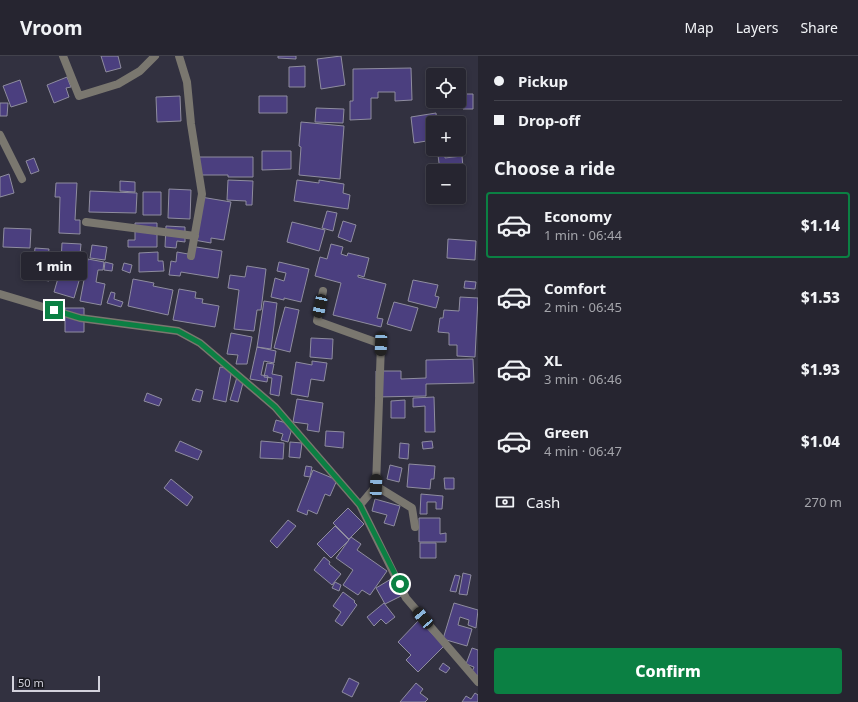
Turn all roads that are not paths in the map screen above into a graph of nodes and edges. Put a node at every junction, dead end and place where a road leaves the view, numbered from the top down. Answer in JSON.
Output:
{"nodes":[{"id":1,"x":63,"y":56,"type":"edge"},
{"id":2,"x":155,"y":56,"type":"edge"},
{"id":3,"x":179,"y":56,"type":"edge"},
{"id":4,"x":0,"y":135,"type":"edge"},
{"id":5,"x":22,"y":179,"type":"dead end"},
{"id":6,"x":86,"y":222,"type":"dead end"},
{"id":7,"x":195,"y":236,"type":"junction"},
{"id":8,"x":191,"y":256,"type":"dead end"},
{"id":9,"x":323,"y":291,"type":"dead end"},
{"id":10,"x":0,"y":294,"type":"edge"},
{"id":11,"x":376,"y":486,"type":"junction"},
{"id":12,"x":360,"y":505,"type":"junction"},
{"id":13,"x":416,"y":527,"type":"dead end"},
{"id":14,"x":478,"y":682,"type":"edge"}],
"edges":[{"from":1,"to":2,"type":"street"},
{"from":3,"to":7,"type":"street"},
{"from":4,"to":5,"type":"street"},
{"from":6,"to":7,"type":"street"},
{"from":7,"to":8,"type":"street"},
{"from":9,"to":11,"type":"street"},
{"from":10,"to":12,"type":"street"},
{"from":11,"to":12,"type":"street"},
{"from":11,"to":13,"type":"street"},
{"from":12,"to":14,"type":"street"}]}
